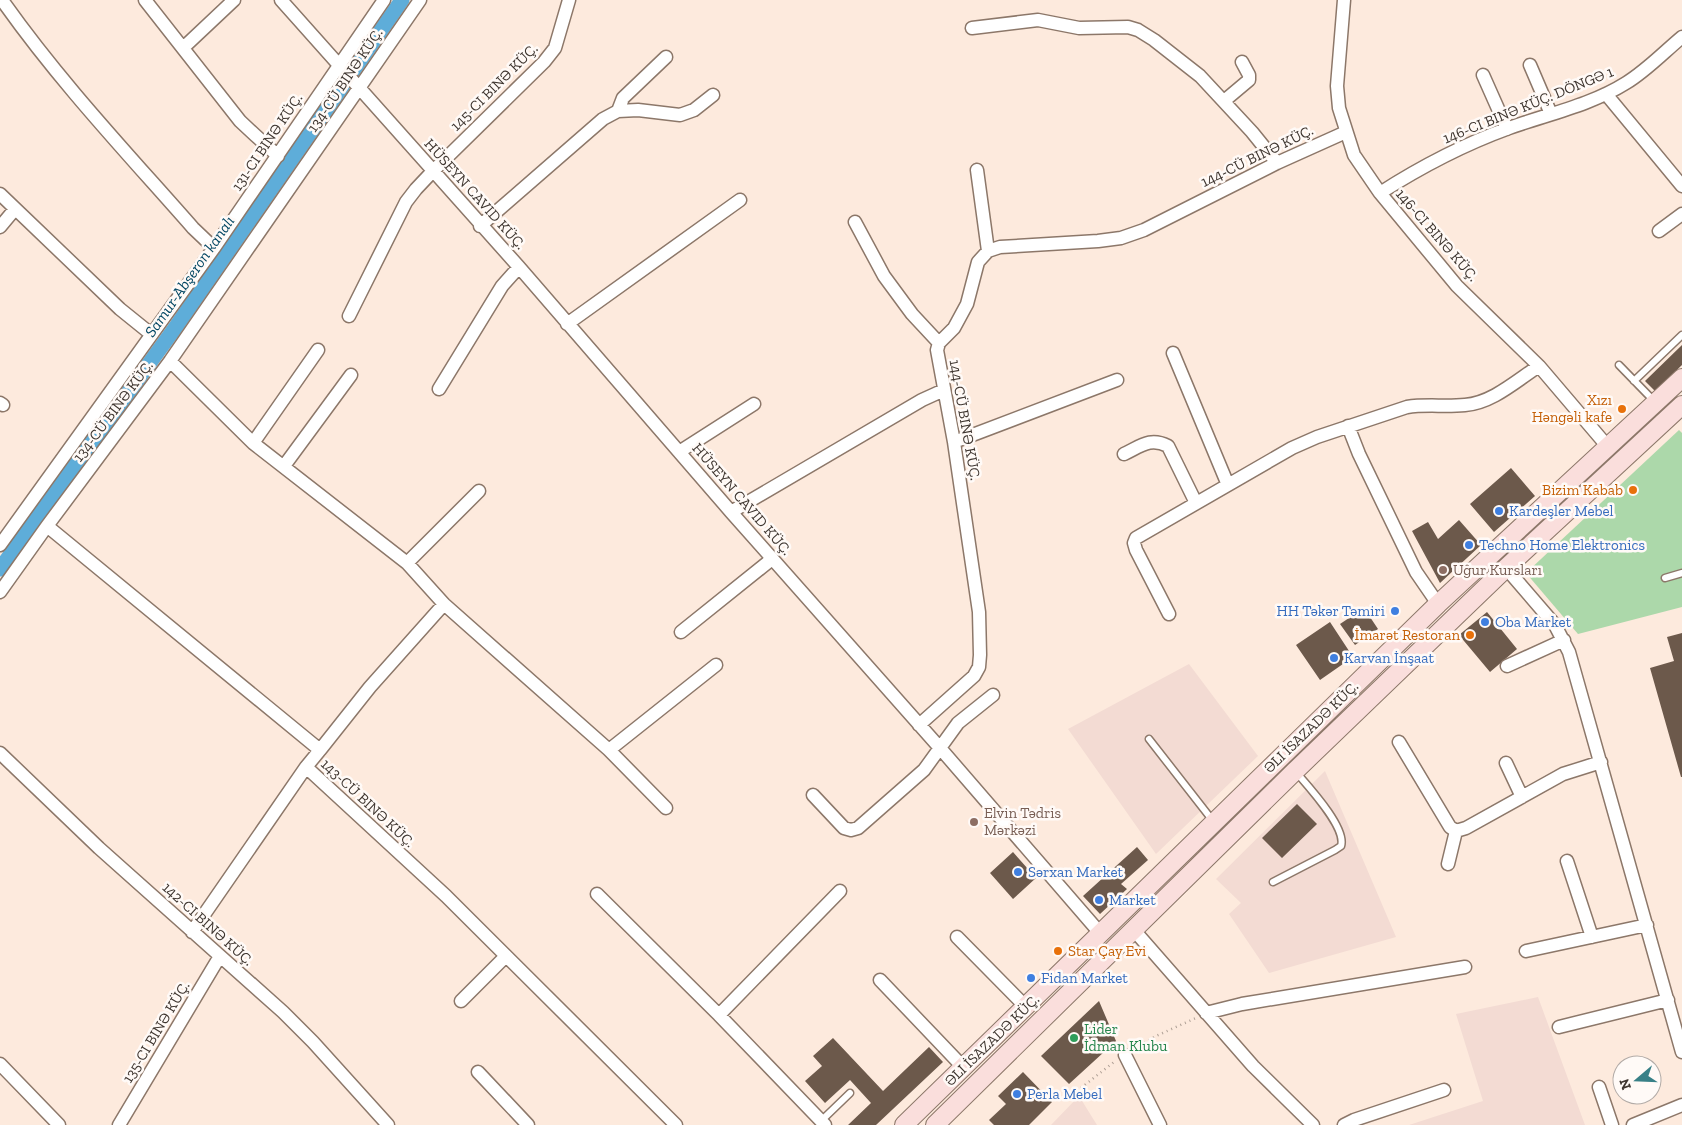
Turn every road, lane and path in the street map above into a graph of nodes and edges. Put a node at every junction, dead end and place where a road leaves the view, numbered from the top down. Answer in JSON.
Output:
{"nodes":[{"id":1,"x":2,"y":0,"type":"edge"},
{"id":2,"x":145,"y":0,"type":"edge"},
{"id":3,"x":234,"y":0,"type":"edge"},
{"id":4,"x":280,"y":0,"type":"edge"},
{"id":5,"x":384,"y":0,"type":"edge"},
{"id":6,"x":420,"y":0,"type":"edge"},
{"id":7,"x":568,"y":0,"type":"edge"},
{"id":8,"x":1344,"y":0,"type":"edge"},
{"id":9,"x":972,"y":28,"type":"dead end"},
{"id":10,"x":1682,"y":37,"type":"edge"},
{"id":11,"x":182,"y":48,"type":"junction"},
{"id":12,"x":666,"y":58,"type":"dead end"},
{"id":13,"x":1242,"y":62,"type":"dead end"},
{"id":14,"x":338,"y":66,"type":"junction"},
{"id":15,"x":1530,"y":66,"type":"dead end"},
{"id":16,"x":1484,"y":75,"type":"dead end"},
{"id":17,"x":358,"y":88,"type":"junction"},
{"id":18,"x":713,"y":94,"type":"dead end"},
{"id":19,"x":1606,"y":94,"type":"junction"},
{"id":20,"x":1224,"y":101,"type":"junction"},
{"id":21,"x":618,"y":112,"type":"junction"},
{"id":22,"x":1552,"y":114,"type":"junction"},
{"id":23,"x":1507,"y":129,"type":"junction"},
{"id":24,"x":1346,"y":132,"type":"junction"},
{"id":25,"x":278,"y":156,"type":"junction"},
{"id":26,"x":1277,"y":163,"type":"junction"},
{"id":27,"x":977,"y":170,"type":"dead end"},
{"id":28,"x":433,"y":171,"type":"junction"},
{"id":29,"x":1682,"y":186,"type":"edge"},
{"id":30,"x":1380,"y":193,"type":"junction"},
{"id":31,"x":0,"y":194,"type":"edge"},
{"id":32,"x":740,"y":200,"type":"dead end"},
{"id":33,"x":15,"y":209,"type":"junction"},
{"id":34,"x":1682,"y":214,"type":"edge"},
{"id":35,"x":856,"y":222,"type":"dead end"},
{"id":36,"x":480,"y":226,"type":"junction"},
{"id":37,"x":0,"y":227,"type":"edge"},
{"id":38,"x":1659,"y":231,"type":"dead end"},
{"id":39,"x":214,"y":248,"type":"junction"},
{"id":40,"x":988,"y":251,"type":"junction"},
{"id":41,"x":518,"y":267,"type":"junction"},
{"id":42,"x":349,"y":316,"type":"dead end"},
{"id":43,"x":567,"y":324,"type":"junction"},
{"id":44,"x":151,"y":334,"type":"junction"},
{"id":45,"x":1682,"y":335,"type":"edge"},
{"id":46,"x":940,"y":343,"type":"junction"},
{"id":47,"x":318,"y":350,"type":"dead end"},
{"id":48,"x":1173,"y":353,"type":"dead end"},
{"id":49,"x":170,"y":361,"type":"junction"},
{"id":50,"x":1620,"y":365,"type":"dead end"},
{"id":51,"x":1539,"y":366,"type":"junction"},
{"id":52,"x":351,"y":374,"type":"dead end"},
{"id":53,"x":1682,"y":378,"type":"edge"},
{"id":54,"x":1117,"y":380,"type":"dead end"},
{"id":55,"x":1634,"y":381,"type":"junction"},
{"id":56,"x":439,"y":389,"type":"dead end"},
{"id":57,"x":944,"y":390,"type":"junction"},
{"id":58,"x":1656,"y":403,"type":"junction"},
{"id":59,"x":754,"y":404,"type":"dead end"},
{"id":60,"x":1682,"y":405,"type":"edge"},
{"id":61,"x":1348,"y":426,"type":"junction"},
{"id":62,"x":954,"y":442,"type":"junction"},
{"id":63,"x":253,"y":443,"type":"junction"},
{"id":64,"x":1608,"y":448,"type":"junction"},
{"id":65,"x":679,"y":452,"type":"junction"},
{"id":66,"x":1124,"y":454,"type":"dead end"},
{"id":67,"x":284,"y":466,"type":"junction"},
{"id":68,"x":1228,"y":485,"type":"junction"},
{"id":69,"x":479,"y":491,"type":"dead end"},
{"id":70,"x":1196,"y":503,"type":"junction"},
{"id":71,"x":731,"y":512,"type":"junction"},
{"id":72,"x":47,"y":526,"type":"junction"},
{"id":73,"x":0,"y":545,"type":"edge"},
{"id":74,"x":1493,"y":553,"type":"junction"},
{"id":75,"x":772,"y":559,"type":"junction"},
{"id":76,"x":407,"y":563,"type":"junction"},
{"id":77,"x":1506,"y":568,"type":"junction"},
{"id":78,"x":1682,"y":573,"type":"edge"},
{"id":79,"x":1665,"y":578,"type":"dead end"},
{"id":80,"x":0,"y":592,"type":"edge"},
{"id":81,"x":444,"y":604,"type":"junction"},
{"id":82,"x":1438,"y":604,"type":"junction"},
{"id":83,"x":1169,"y":614,"type":"dead end"},
{"id":84,"x":681,"y":632,"type":"dead end"},
{"id":85,"x":1564,"y":640,"type":"junction"},
{"id":86,"x":716,"y":665,"type":"dead end"},
{"id":87,"x":1507,"y":666,"type":"dead end"},
{"id":88,"x":993,"y":695,"type":"dead end"},
{"id":89,"x":919,"y":725,"type":"junction"},
{"id":90,"x":1149,"y":739,"type":"dead end"},
{"id":91,"x":1399,"y":742,"type":"dead end"},
{"id":92,"x":940,"y":748,"type":"junction"},
{"id":93,"x":320,"y":750,"type":"junction"},
{"id":94,"x":609,"y":750,"type":"junction"},
{"id":95,"x":0,"y":753,"type":"edge"},
{"id":96,"x":1601,"y":762,"type":"junction"},
{"id":97,"x":1506,"y":763,"type":"dead end"},
{"id":98,"x":306,"y":767,"type":"junction"},
{"id":99,"x":1295,"y":771,"type":"junction"},
{"id":100,"x":813,"y":795,"type":"dead end"},
{"id":101,"x":1522,"y":797,"type":"junction"},
{"id":102,"x":666,"y":808,"type":"dead end"},
{"id":103,"x":1214,"y":822,"type":"junction"},
{"id":104,"x":1456,"y":831,"type":"junction"},
{"id":105,"x":1567,"y":861,"type":"dead end"},
{"id":106,"x":1448,"y":864,"type":"dead end"},
{"id":107,"x":1273,"y":882,"type":"dead end"},
{"id":108,"x":840,"y":891,"type":"dead end"},
{"id":109,"x":597,"y":894,"type":"dead end"},
{"id":110,"x":1119,"y":914,"type":"junction"},
{"id":111,"x":1646,"y":925,"type":"junction"},
{"id":112,"x":1133,"y":929,"type":"junction"},
{"id":113,"x":192,"y":932,"type":"junction"},
{"id":114,"x":1100,"y":933,"type":"junction"},
{"id":115,"x":956,"y":937,"type":"dead end"},
{"id":116,"x":1592,"y":937,"type":"junction"},
{"id":117,"x":1113,"y":948,"type":"junction"},
{"id":118,"x":1526,"y":951,"type":"dead end"},
{"id":119,"x":220,"y":956,"type":"junction"},
{"id":120,"x":506,"y":956,"type":"junction"},
{"id":121,"x":1465,"y":967,"type":"dead end"},
{"id":122,"x":880,"y":980,"type":"dead end"},
{"id":123,"x":1668,"y":1000,"type":"junction"},
{"id":124,"x":461,"y":1001,"type":"dead end"},
{"id":125,"x":1026,"y":1007,"type":"junction"},
{"id":126,"x":1206,"y":1013,"type":"junction"},
{"id":127,"x":719,"y":1015,"type":"junction"},
{"id":128,"x":1559,"y":1027,"type":"dead end"},
{"id":129,"x":1682,"y":1052,"type":"edge"},
{"id":130,"x":1125,"y":1055,"type":"junction"},
{"id":131,"x":0,"y":1064,"type":"edge"},
{"id":132,"x":963,"y":1067,"type":"junction"},
{"id":133,"x":478,"y":1072,"type":"dead end"},
{"id":134,"x":1599,"y":1087,"type":"dead end"},
{"id":135,"x":1081,"y":1088,"type":"dead end"},
{"id":136,"x":1444,"y":1090,"type":"dead end"},
{"id":137,"x":850,"y":1094,"type":"dead end"},
{"id":138,"x":1682,"y":1105,"type":"edge"},
{"id":139,"x":823,"y":1123,"type":"edge"},
{"id":140,"x":123,"y":1124,"type":"edge"},
{"id":141,"x":59,"y":1125,"type":"edge"},
{"id":142,"x":388,"y":1125,"type":"edge"},
{"id":143,"x":528,"y":1125,"type":"edge"},
{"id":144,"x":676,"y":1125,"type":"edge"},
{"id":145,"x":904,"y":1125,"type":"edge"},
{"id":146,"x":935,"y":1125,"type":"edge"},
{"id":147,"x":1160,"y":1125,"type":"edge"},
{"id":148,"x":1313,"y":1125,"type":"edge"},
{"id":149,"x":1344,"y":1125,"type":"edge"},
{"id":150,"x":1612,"y":1125,"type":"edge"},
{"id":151,"x":1633,"y":1125,"type":"edge"}],
"edges":[{"from":1,"to":39,"type":"street"},
{"from":2,"to":11,"type":"street"},
{"from":3,"to":11,"type":"street"},
{"from":4,"to":14,"type":"street"},
{"from":5,"to":14,"type":"street","name":"131-CI BINƏ KÜÇ."},
{"from":6,"to":17,"type":"street","name":"134-CÜ BINƏ KÜÇ."},
{"from":7,"to":28,"type":"street","name":"145-CI BINƏ KÜÇ."},
{"from":8,"to":24,"type":"street"},
{"from":9,"to":20,"type":"street"},
{"from":10,"to":19,"type":"street"},
{"from":11,"to":25,"type":"street"},
{"from":12,"to":21,"type":"street"},
{"from":13,"to":20,"type":"street"},
{"from":14,"to":17,"type":"street","name":"HÜSEYN CAVID KÜÇ."},
{"from":14,"to":25,"type":"street","name":"131-CI BINƏ KÜÇ."},
{"from":15,"to":22,"type":"street"},
{"from":16,"to":23,"type":"street"},
{"from":17,"to":28,"type":"street","name":"HÜSEYN CAVID KÜÇ."},
{"from":17,"to":49,"type":"street","name":"134-CÜ BINƏ KÜÇ."},
{"from":18,"to":21,"type":"street"},
{"from":19,"to":22,"type":"street"},
{"from":19,"to":29,"type":"street"},
{"from":20,"to":26,"type":"street"},
{"from":21,"to":36,"type":"street"},
{"from":22,"to":23,"type":"street"},
{"from":23,"to":30,"type":"street"},
{"from":24,"to":26,"type":"street","name":"144-CÜ BINƏ KÜÇ."},
{"from":24,"to":30,"type":"street"},
{"from":25,"to":39,"type":"street","name":"131-CI BINƏ KÜÇ."},
{"from":26,"to":40,"type":"street","name":"144-CÜ BINƏ KÜÇ."},
{"from":27,"to":40,"type":"street"},
{"from":28,"to":36,"type":"street","name":"HÜSEYN CAVID KÜÇ."},
{"from":28,"to":42,"type":"street","name":"145-CI BINƏ KÜÇ."},
{"from":30,"to":51,"type":"street"},
{"from":31,"to":33,"type":"street"},
{"from":32,"to":43,"type":"street"},
{"from":33,"to":37,"type":"street"},
{"from":33,"to":44,"type":"street"},
{"from":34,"to":38,"type":"street"},
{"from":35,"to":46,"type":"street"},
{"from":36,"to":41,"type":"street","name":"HÜSEYN CAVID KÜÇ."},
{"from":39,"to":44,"type":"street","name":"131-CI BINƏ KÜÇ."},
{"from":40,"to":46,"type":"street","name":"144-CÜ BINƏ KÜÇ."},
{"from":41,"to":43,"type":"street","name":"HÜSEYN CAVID KÜÇ."},
{"from":41,"to":56,"type":"street"},
{"from":43,"to":65,"type":"street","name":"HÜSEYN CAVID KÜÇ."},
{"from":44,"to":73,"type":"street","name":"131-CI BINƏ KÜÇ."},
{"from":45,"to":55,"type":"lane"},
{"from":46,"to":57,"type":"street","name":"144-CÜ BINƏ KÜÇ."},
{"from":47,"to":63,"type":"street"},
{"from":48,"to":68,"type":"street"},
{"from":49,"to":63,"type":"street"},
{"from":49,"to":72,"type":"street","name":"134-CÜ BINƏ KÜÇ."},
{"from":50,"to":55,"type":"lane"},
{"from":51,"to":61,"type":"street"},
{"from":51,"to":64,"type":"street"},
{"from":52,"to":67,"type":"street"},
{"from":53,"to":58,"type":"main road","name":"ƏLI İSAZADƏ KÜÇ."},
{"from":54,"to":62,"type":"street"},
{"from":55,"to":58,"type":"lane"},
{"from":57,"to":62,"type":"street","name":"144-CÜ BINƏ KÜÇ."},
{"from":57,"to":71,"type":"street"},
{"from":58,"to":64,"type":"main road","name":"ƏLI İSAZADƏ KÜÇ."},
{"from":59,"to":65,"type":"street"},
{"from":60,"to":77,"type":"main road","name":"ƏLI İSAZADƏ KÜÇ."},
{"from":61,"to":68,"type":"street"},
{"from":61,"to":82,"type":"street"},
{"from":62,"to":89,"type":"street","name":"144-CÜ BINƏ KÜÇ."},
{"from":63,"to":67,"type":"street"},
{"from":64,"to":74,"type":"main road","name":"ƏLI İSAZADƏ KÜÇ."},
{"from":65,"to":71,"type":"street","name":"HÜSEYN CAVID KÜÇ."},
{"from":66,"to":70,"type":"street"},
{"from":67,"to":76,"type":"street"},
{"from":68,"to":70,"type":"street"},
{"from":69,"to":76,"type":"street"},
{"from":70,"to":83,"type":"street"},
{"from":71,"to":75,"type":"street","name":"HÜSEYN CAVID KÜÇ."},
{"from":72,"to":80,"type":"street","name":"134-CÜ BINƏ KÜÇ."},
{"from":72,"to":93,"type":"street","name":"143-CÜ BINƏ KÜÇ."},
{"from":74,"to":77,"type":"main road"},
{"from":74,"to":82,"type":"main road","name":"ƏLI İSAZADƏ KÜÇ."},
{"from":75,"to":84,"type":"street"},
{"from":75,"to":89,"type":"street","name":"HÜSEYN CAVID KÜÇ."},
{"from":76,"to":81,"type":"street"},
{"from":77,"to":85,"type":"street"},
{"from":77,"to":99,"type":"main road","name":"ƏLI İSAZADƏ KÜÇ."},
{"from":78,"to":79,"type":"lane"},
{"from":81,"to":93,"type":"street"},
{"from":81,"to":94,"type":"street"},
{"from":82,"to":103,"type":"main road","name":"ƏLI İSAZADƏ KÜÇ."},
{"from":85,"to":87,"type":"street"},
{"from":85,"to":96,"type":"street"},
{"from":86,"to":94,"type":"street"},
{"from":88,"to":92,"type":"street"},
{"from":89,"to":92,"type":"street","name":"HÜSEYN CAVID KÜÇ."},
{"from":90,"to":103,"type":"lane"},
{"from":91,"to":104,"type":"street"},
{"from":92,"to":100,"type":"street"},
{"from":92,"to":114,"type":"street","name":"HÜSEYN CAVID KÜÇ."},
{"from":93,"to":98,"type":"street","name":"143-CÜ BINƏ KÜÇ."},
{"from":94,"to":102,"type":"street"},
{"from":95,"to":113,"type":"street","name":"142-CI BINƏ KÜÇ."},
{"from":96,"to":101,"type":"street"},
{"from":96,"to":111,"type":"street"},
{"from":97,"to":101,"type":"street"},
{"from":98,"to":113,"type":"street"},
{"from":98,"to":120,"type":"street","name":"143-CÜ BINƏ KÜÇ."},
{"from":99,"to":107,"type":"lane"},
{"from":99,"to":112,"type":"main road","name":"ƏLI İSAZADƏ KÜÇ."},
{"from":101,"to":104,"type":"street"},
{"from":103,"to":110,"type":"main road","name":"ƏLI İSAZADƏ KÜÇ."},
{"from":104,"to":106,"type":"street"},
{"from":105,"to":116,"type":"street"},
{"from":108,"to":127,"type":"street"},
{"from":109,"to":127,"type":"street"},
{"from":110,"to":112,"type":"main road"},
{"from":110,"to":114,"type":"main road","name":"ƏLI İSAZADƏ KÜÇ."},
{"from":111,"to":116,"type":"street"},
{"from":111,"to":123,"type":"street"},
{"from":112,"to":117,"type":"main road","name":"ƏLI İSAZADƏ KÜÇ."},
{"from":112,"to":126,"type":"street"},
{"from":113,"to":119,"type":"street","name":"142-CI BINƏ KÜÇ."},
{"from":114,"to":117,"type":"main road"},
{"from":114,"to":125,"type":"main road","name":"ƏLI İSAZADƏ KÜÇ."},
{"from":115,"to":125,"type":"street"},
{"from":116,"to":118,"type":"street"},
{"from":117,"to":146,"type":"main road","name":"ƏLI İSAZADƏ KÜÇ."},
{"from":119,"to":140,"type":"street","name":"135-CI BINƏ KÜÇ."},
{"from":119,"to":142,"type":"street","name":"142-CI BINƏ KÜÇ."},
{"from":120,"to":124,"type":"street"},
{"from":120,"to":144,"type":"street","name":"143-CÜ BINƏ KÜÇ."},
{"from":121,"to":126,"type":"street"},
{"from":122,"to":132,"type":"street"},
{"from":123,"to":128,"type":"street"},
{"from":123,"to":129,"type":"street"},
{"from":125,"to":132,"type":"main road","name":"ƏLI İSAZADƏ KÜÇ."},
{"from":126,"to":130,"type":"path"},
{"from":126,"to":148,"type":"street"},
{"from":127,"to":139,"type":"street"},
{"from":130,"to":135,"type":"path"},
{"from":130,"to":147,"type":"street"},
{"from":131,"to":141,"type":"street"},
{"from":132,"to":145,"type":"main road","name":"ƏLI İSAZADƏ KÜÇ."},
{"from":133,"to":143,"type":"street"},
{"from":134,"to":150,"type":"street"},
{"from":136,"to":149,"type":"street"},
{"from":137,"to":139,"type":"lane"},
{"from":138,"to":151,"type":"street"}]}
